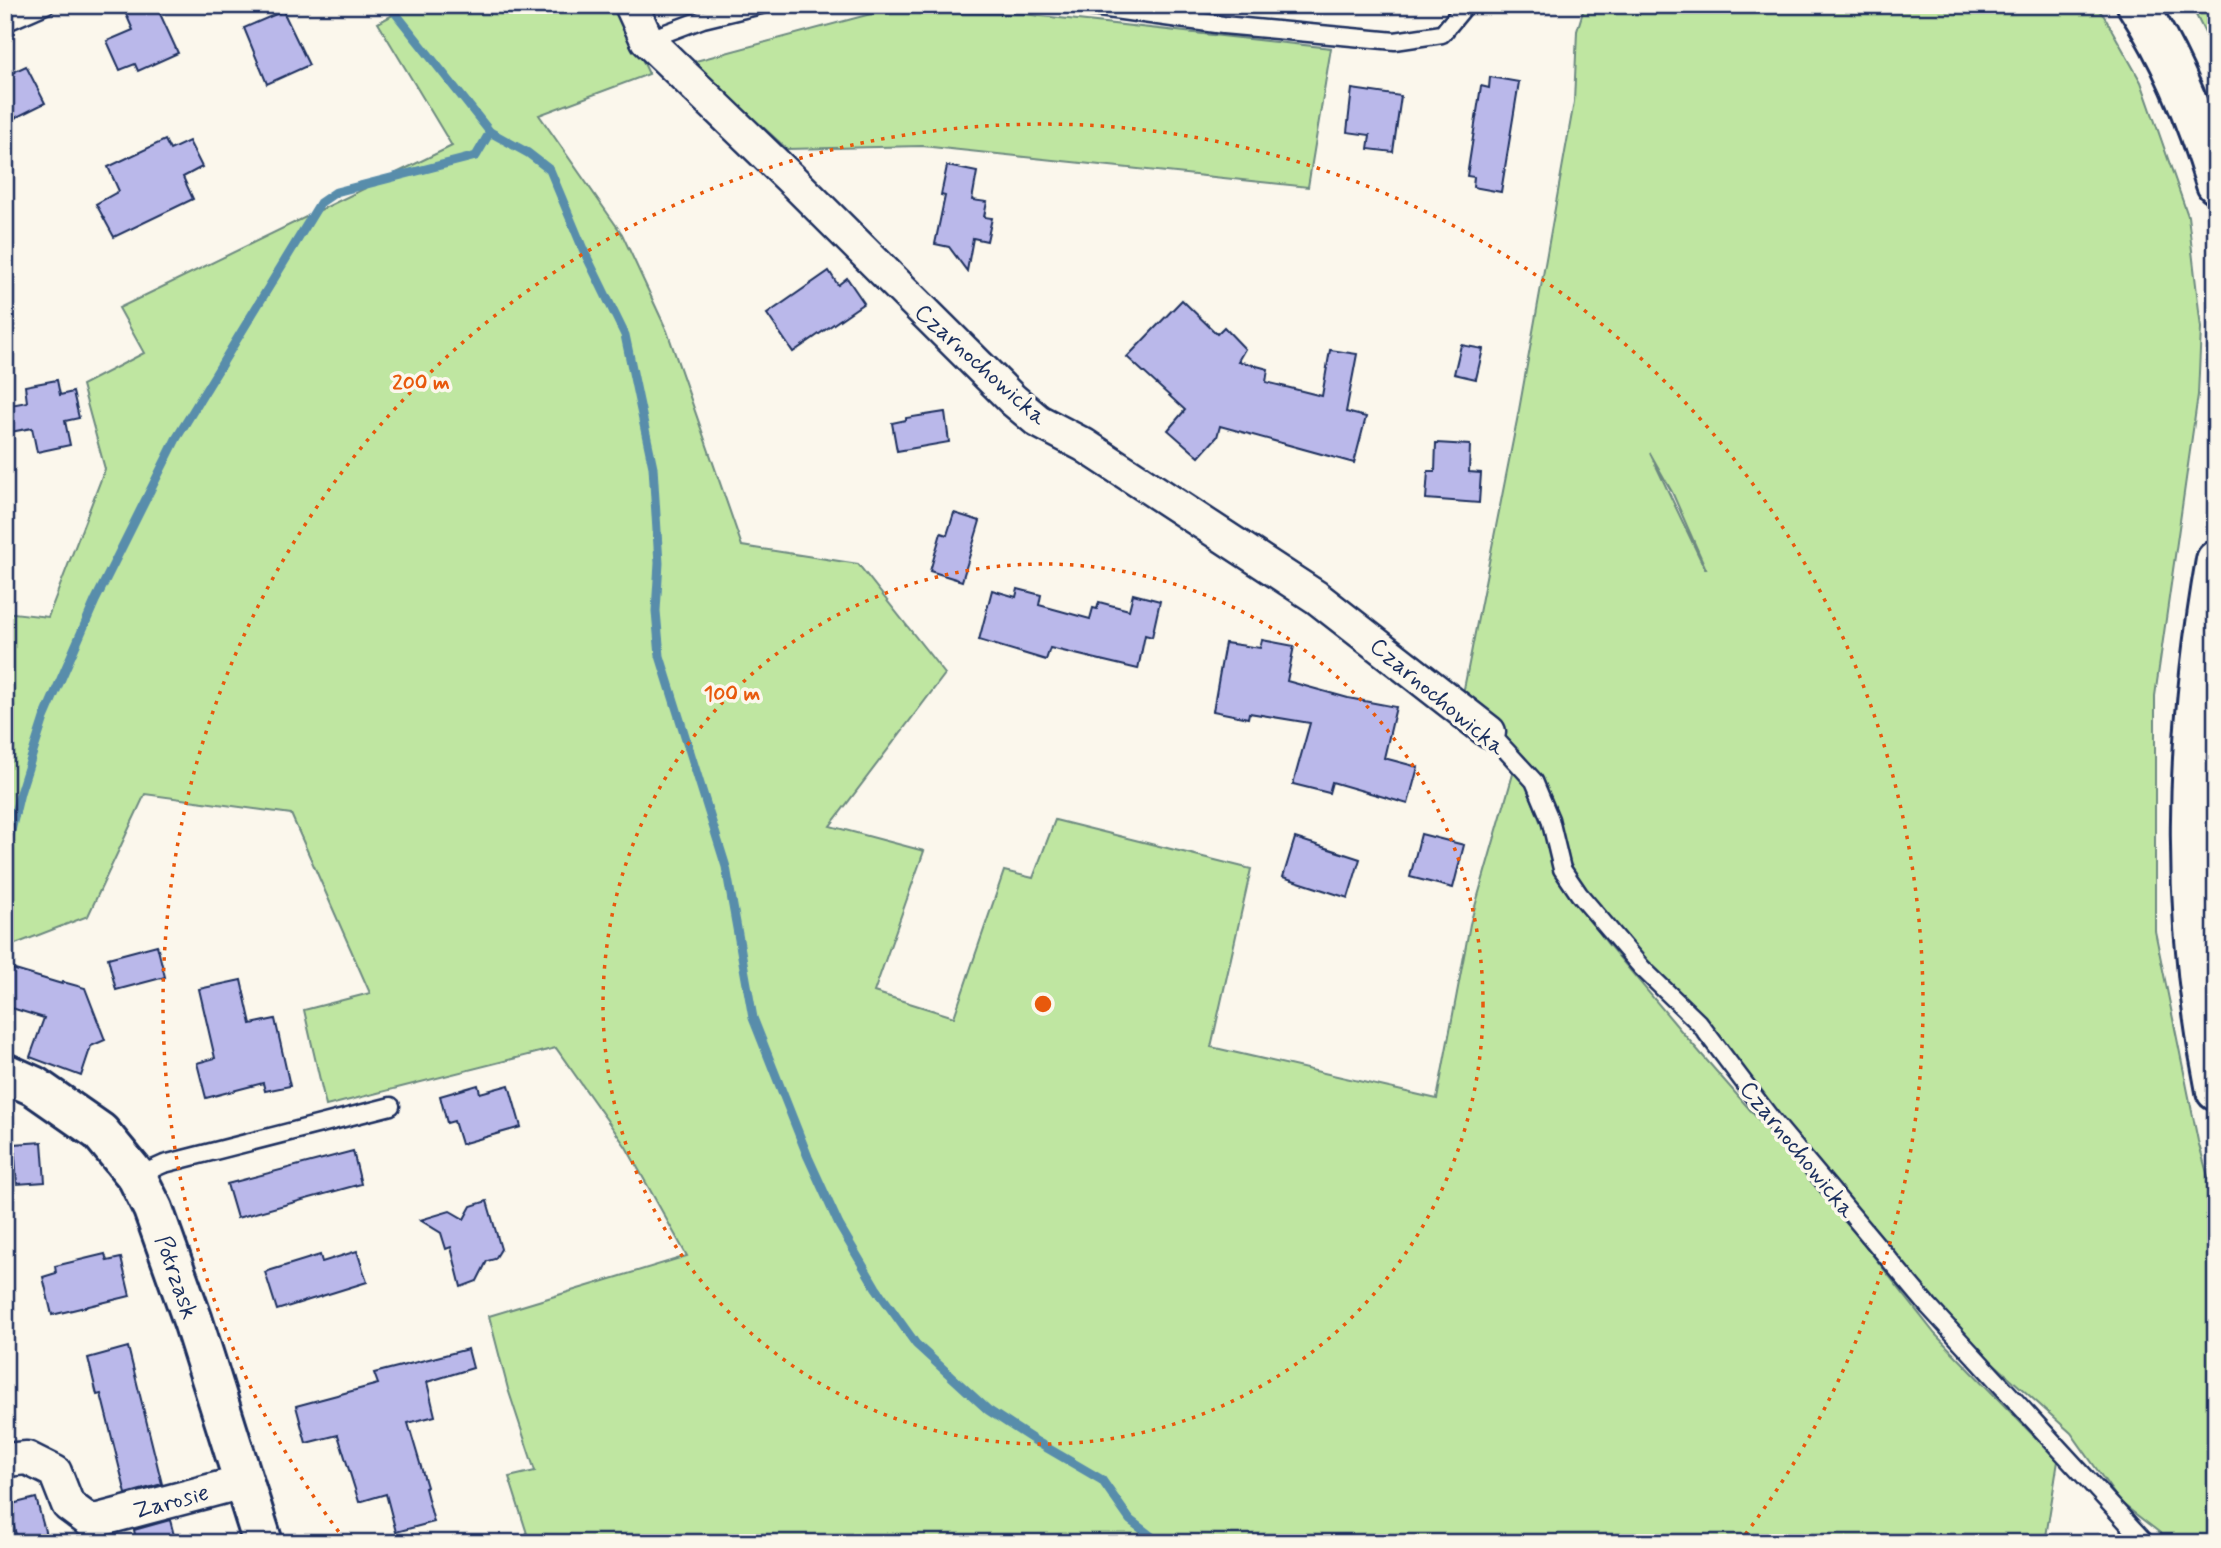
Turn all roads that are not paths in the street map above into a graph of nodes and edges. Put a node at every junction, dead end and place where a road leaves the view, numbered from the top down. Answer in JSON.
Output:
{"nodes":[{"id":1,"x":46,"y":5,"type":"edge"},
{"id":2,"x":631,"y":5,"type":"edge"},
{"id":3,"x":761,"y":5,"type":"edge"},
{"id":4,"x":1078,"y":5,"type":"edge"},
{"id":5,"x":1466,"y":5,"type":"edge"},
{"id":6,"x":2137,"y":5,"type":"edge"},
{"id":7,"x":5,"y":23,"type":"edge"},
{"id":8,"x":647,"y":40,"type":"junction"},
{"id":9,"x":2216,"y":184,"type":"edge"},
{"id":10,"x":2216,"y":560,"type":"edge"},
{"id":11,"x":1489,"y":732,"type":"joint"},
{"id":12,"x":5,"y":1073,"type":"edge"},
{"id":13,"x":2216,"y":1091,"type":"edge"},
{"id":14,"x":391,"y":1106,"type":"dead end"},
{"id":15,"x":137,"y":1177,"type":"junction"},
{"id":16,"x":5,"y":1460,"type":"edge"},
{"id":17,"x":243,"y":1482,"type":"junction"},
{"id":18,"x":263,"y":1543,"type":"edge"},
{"id":19,"x":2146,"y":1543,"type":"edge"}],
"edges":[{"from":1,"to":7,"type":"lane"},
{"from":2,"to":8,"type":"street","name":"Czarnochowicka"},
{"from":3,"to":8,"type":"lane"},
{"from":4,"to":5,"type":"lane"},
{"from":6,"to":9,"type":"street"},
{"from":8,"to":11,"type":"street","name":"Czarnochowicka"},
{"from":10,"to":13,"type":"street"},
{"from":11,"to":19,"type":"lane","name":"Czarnochowicka"},
{"from":12,"to":15,"type":"street","name":"Potrzask"},
{"from":14,"to":15,"type":"lane"},
{"from":15,"to":17,"type":"street","name":"Potrzask"},
{"from":16,"to":17,"type":"street","name":"Zarosie"},
{"from":17,"to":18,"type":"street","name":"Potrzask"}]}
